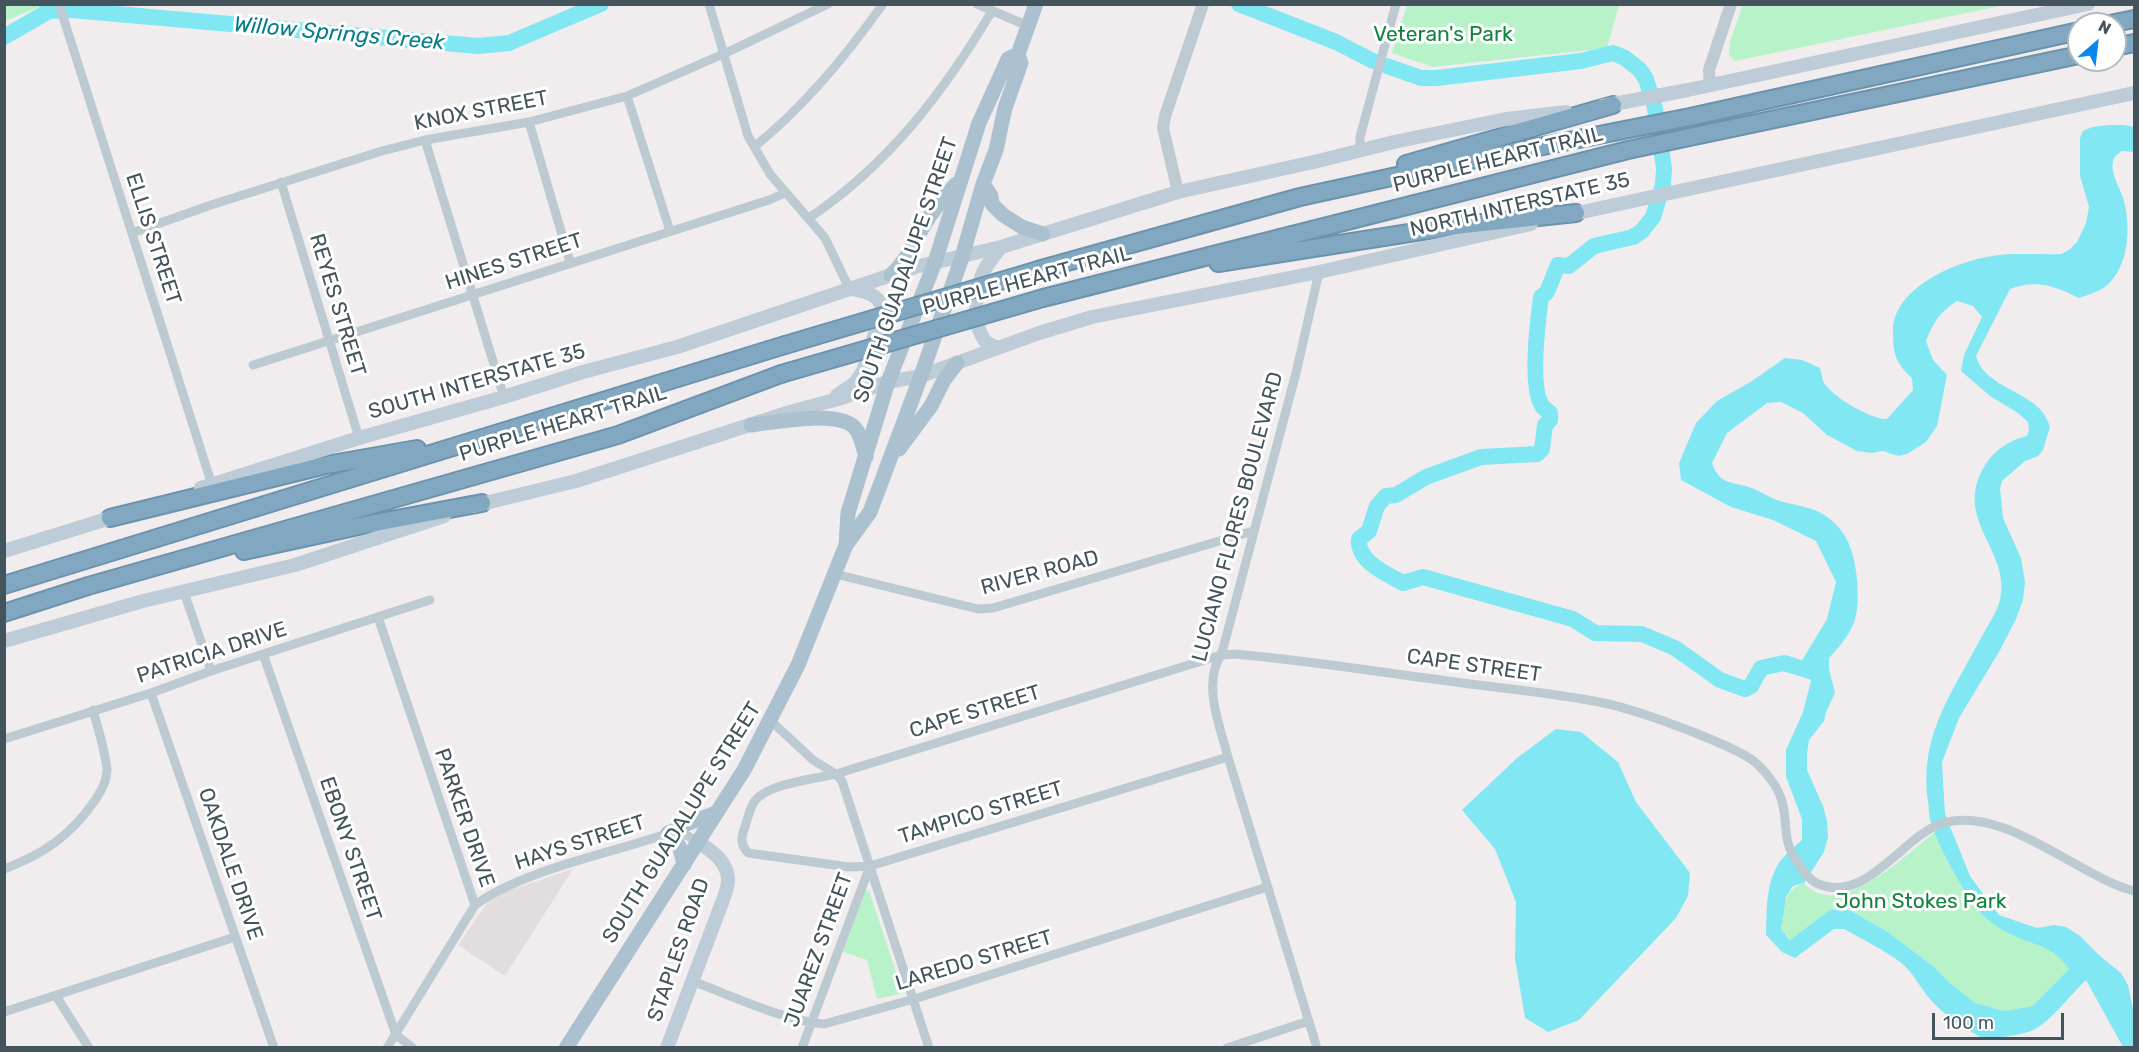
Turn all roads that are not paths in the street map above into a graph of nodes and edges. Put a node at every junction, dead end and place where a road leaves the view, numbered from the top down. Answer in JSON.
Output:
{"nodes":[{"id":1,"x":59,"y":4,"type":"edge"},
{"id":2,"x":709,"y":4,"type":"edge"},
{"id":3,"x":828,"y":4,"type":"edge"},
{"id":4,"x":883,"y":4,"type":"edge"},
{"id":5,"x":977,"y":4,"type":"edge"},
{"id":6,"x":1036,"y":4,"type":"edge"},
{"id":7,"x":1203,"y":4,"type":"edge"},
{"id":8,"x":1396,"y":4,"type":"edge"},
{"id":9,"x":1731,"y":4,"type":"edge"},
{"id":10,"x":2086,"y":5,"type":"edge"},
{"id":11,"x":992,"y":11,"type":"junction"},
{"id":12,"x":1028,"y":26,"type":"junction"},
{"id":13,"x":2067,"y":34,"type":"edge"},
{"id":14,"x":724,"y":54,"type":"junction"},
{"id":15,"x":1018,"y":54,"type":"junction"},
{"id":16,"x":2067,"y":58,"type":"edge"},
{"id":17,"x":1710,"y":85,"type":"junction"},
{"id":18,"x":2134,"y":93,"type":"edge"},
{"id":19,"x":627,"y":96,"type":"junction"},
{"id":20,"x":1615,"y":104,"type":"junction"},
{"id":21,"x":529,"y":122,"type":"junction"},
{"id":22,"x":425,"y":140,"type":"junction"},
{"id":23,"x":754,"y":147,"type":"junction"},
{"id":24,"x":1360,"y":150,"type":"junction"},
{"id":25,"x":960,"y":179,"type":"junction"},
{"id":26,"x":280,"y":182,"type":"junction"},
{"id":27,"x":983,"y":184,"type":"junction"},
{"id":28,"x":1178,"y":192,"type":"junction"},
{"id":29,"x":785,"y":193,"type":"junction"},
{"id":30,"x":1313,"y":195,"type":"junction"},
{"id":31,"x":1583,"y":212,"type":"junction"},
{"id":32,"x":809,"y":218,"type":"junction"},
{"id":33,"x":670,"y":231,"type":"junction"},
{"id":34,"x":132,"y":233,"type":"junction"},
{"id":35,"x":1043,"y":234,"type":"junction"},
{"id":36,"x":1001,"y":247,"type":"junction"},
{"id":37,"x":962,"y":257,"type":"junction"},
{"id":38,"x":570,"y":262,"type":"junction"},
{"id":39,"x":935,"y":262,"type":"junction"},
{"id":40,"x":1319,"y":272,"type":"junction"},
{"id":41,"x":891,"y":275,"type":"junction"},
{"id":42,"x":1111,"y":280,"type":"junction"},
{"id":43,"x":849,"y":288,"type":"junction"},
{"id":44,"x":472,"y":295,"type":"junction"},
{"id":45,"x":328,"y":342,"type":"junction"},
{"id":46,"x":997,"y":348,"type":"junction"},
{"id":47,"x":957,"y":363,"type":"junction"},
{"id":48,"x":253,"y":365,"type":"dead end"},
{"id":49,"x":921,"y":376,"type":"junction"},
{"id":50,"x":888,"y":382,"type":"junction"},
{"id":51,"x":504,"y":397,"type":"junction"},
{"id":52,"x":825,"y":402,"type":"junction"},
{"id":53,"x":751,"y":425,"type":"junction"},
{"id":54,"x":488,"y":436,"type":"junction"},
{"id":55,"x":359,"y":438,"type":"junction"},
{"id":56,"x":866,"y":457,"type":"junction"},
{"id":57,"x":887,"y":466,"type":"junction"},
{"id":58,"x":212,"y":485,"type":"junction"},
{"id":59,"x":482,"y":503,"type":"junction"},
{"id":60,"x":110,"y":518,"type":"junction"},
{"id":61,"x":1253,"y":531,"type":"junction"},
{"id":62,"x":846,"y":545,"type":"junction"},
{"id":63,"x":4,"y":551,"type":"edge"},
{"id":64,"x":835,"y":574,"type":"junction"},
{"id":65,"x":4,"y":585,"type":"edge"},
{"id":66,"x":87,"y":586,"type":"junction"},
{"id":67,"x":184,"y":592,"type":"junction"},
{"id":68,"x":430,"y":600,"type":"dead end"},
{"id":69,"x":4,"y":613,"type":"edge"},
{"id":70,"x":378,"y":617,"type":"junction"},
{"id":71,"x":4,"y":641,"type":"edge"},
{"id":72,"x":263,"y":654,"type":"junction"},
{"id":73,"x":1221,"y":655,"type":"junction"},
{"id":74,"x":211,"y":671,"type":"junction"},
{"id":75,"x":151,"y":693,"type":"junction"},
{"id":76,"x":93,"y":710,"type":"junction"},
{"id":77,"x":771,"y":721,"type":"junction"},
{"id":78,"x":4,"y":739,"type":"edge"},
{"id":79,"x":1228,"y":757,"type":"junction"},
{"id":80,"x":836,"y":774,"type":"junction"},
{"id":81,"x":716,"y":813,"type":"junction"},
{"id":82,"x":670,"y":832,"type":"junction"},
{"id":83,"x":698,"y":842,"type":"junction"},
{"id":84,"x":743,"y":847,"type":"joint"},
{"id":85,"x":684,"y":865,"type":"junction"},
{"id":86,"x":870,"y":866,"type":"junction"},
{"id":87,"x":4,"y":869,"type":"edge"},
{"id":88,"x":1267,"y":887,"type":"junction"},
{"id":89,"x":2134,"y":891,"type":"edge"},
{"id":90,"x":475,"y":905,"type":"junction"},
{"id":91,"x":235,"y":937,"type":"junction"},
{"id":92,"x":692,"y":981,"type":"junction"},
{"id":93,"x":56,"y":996,"type":"junction"},
{"id":94,"x":914,"y":999,"type":"junction"},
{"id":95,"x":4,"y":1012,"type":"edge"},
{"id":96,"x":1309,"y":1022,"type":"junction"},
{"id":97,"x":811,"y":1023,"type":"junction"},
{"id":98,"x":396,"y":1035,"type":"junction"},
{"id":99,"x":89,"y":1047,"type":"edge"},
{"id":100,"x":274,"y":1047,"type":"edge"},
{"id":101,"x":387,"y":1047,"type":"edge"},
{"id":102,"x":413,"y":1047,"type":"edge"},
{"id":103,"x":566,"y":1047,"type":"edge"},
{"id":104,"x":667,"y":1047,"type":"edge"},
{"id":105,"x":802,"y":1047,"type":"edge"},
{"id":106,"x":929,"y":1047,"type":"edge"},
{"id":107,"x":1227,"y":1047,"type":"edge"},
{"id":108,"x":1317,"y":1047,"type":"edge"}],
"edges":[{"from":1,"to":34,"type":"street","name":"ELLIS STREET"},
{"from":2,"to":14,"type":"street"},
{"from":3,"to":14,"type":"street","name":"KNOX STREET"},
{"from":4,"to":23,"type":"street"},
{"from":5,"to":11,"type":"street"},
{"from":6,"to":12,"type":"main road","name":"SOUTH GUADALUPE STREET"},
{"from":7,"to":28,"type":"street"},
{"from":8,"to":24,"type":"street"},
{"from":9,"to":17,"type":"street"},
{"from":10,"to":17,"type":"main road"},
{"from":11,"to":12,"type":"street"},
{"from":11,"to":32,"type":"street"},
{"from":12,"to":15,"type":"main road","name":"SOUTH GUADALUPE STREET"},
{"from":13,"to":30,"type":"highway","name":"PURPLE HEART TRAIL"},
{"from":14,"to":19,"type":"street","name":"KNOX STREET"},
{"from":14,"to":23,"type":"street"},
{"from":15,"to":25,"type":"main road","name":"SOUTH GUADALUPE STREET"},
{"from":15,"to":27,"type":"main road","name":"SOUTH GUADALUPE STREET"},
{"from":16,"to":42,"type":"highway","name":"PURPLE HEART TRAIL"},
{"from":17,"to":20,"type":"main road"},
{"from":18,"to":31,"type":"main road","name":"NORTH INTERSTATE 35"},
{"from":19,"to":21,"type":"street","name":"KNOX STREET"},
{"from":19,"to":33,"type":"street"},
{"from":20,"to":24,"type":"main road"},
{"from":20,"to":30,"type":"highway"},
{"from":21,"to":22,"type":"street","name":"KNOX STREET"},
{"from":21,"to":38,"type":"street"},
{"from":22,"to":26,"type":"street","name":"KNOX STREET"},
{"from":22,"to":44,"type":"street"},
{"from":23,"to":29,"type":"street"},
{"from":24,"to":28,"type":"main road"},
{"from":25,"to":39,"type":"main road","name":"SOUTH GUADALUPE STREET"},
{"from":25,"to":41,"type":"main road"},
{"from":26,"to":34,"type":"street","name":"KNOX STREET"},
{"from":26,"to":45,"type":"street","name":"REYES STREET"},
{"from":27,"to":35,"type":"main road"},
{"from":27,"to":37,"type":"main road","name":"SOUTH GUADALUPE STREET"},
{"from":28,"to":35,"type":"main road"},
{"from":29,"to":32,"type":"street"},
{"from":29,"to":33,"type":"street","name":"HINES STREET"},
{"from":30,"to":54,"type":"highway","name":"PURPLE HEART TRAIL","bridge":true},
{"from":31,"to":40,"type":"main road","name":"NORTH INTERSTATE 35"},
{"from":31,"to":42,"type":"highway"},
{"from":32,"to":43,"type":"street"},
{"from":33,"to":38,"type":"street","name":"HINES STREET"},
{"from":34,"to":58,"type":"street","name":"ELLIS STREET"},
{"from":35,"to":36,"type":"main road"},
{"from":36,"to":37,"type":"main road"},
{"from":36,"to":46,"type":"main road"},
{"from":37,"to":39,"type":"main road","name":"SOUTH INTERSTATE 35"},
{"from":37,"to":49,"type":"main road","name":"SOUTH GUADALUPE STREET"},
{"from":38,"to":44,"type":"street","name":"HINES STREET"},
{"from":39,"to":41,"type":"main road","name":"SOUTH INTERSTATE 35"},
{"from":39,"to":50,"type":"main road","name":"SOUTH GUADALUPE STREET"},
{"from":40,"to":46,"type":"main road","name":"NORTH INTERSTATE 35"},
{"from":40,"to":61,"type":"street","name":"LUCIANO FLORES BOULEVARD"},
{"from":41,"to":43,"type":"main road","name":"SOUTH INTERSTATE 35"},
{"from":42,"to":66,"type":"highway","name":"PURPLE HEART TRAIL","bridge":true},
{"from":43,"to":51,"type":"main road","name":"SOUTH INTERSTATE 35"},
{"from":43,"to":52,"type":"main road"},
{"from":44,"to":45,"type":"street","name":"HINES STREET"},
{"from":44,"to":51,"type":"street"},
{"from":45,"to":48,"type":"street","name":"HINES STREET"},
{"from":45,"to":55,"type":"street","name":"REYES STREET"},
{"from":46,"to":47,"type":"main road","name":"NORTH INTERSTATE 35"},
{"from":47,"to":49,"type":"main road","name":"NORTH INTERSTATE 35"},
{"from":47,"to":57,"type":"main road"},
{"from":49,"to":50,"type":"main road"},
{"from":49,"to":57,"type":"main road","name":"SOUTH GUADALUPE STREET"},
{"from":50,"to":52,"type":"main road"},
{"from":50,"to":56,"type":"main road","name":"SOUTH GUADALUPE STREET"},
{"from":51,"to":55,"type":"main road","name":"SOUTH INTERSTATE 35"},
{"from":52,"to":53,"type":"main road"},
{"from":53,"to":56,"type":"main road"},
{"from":53,"to":59,"type":"main road"},
{"from":54,"to":60,"type":"highway"},
{"from":54,"to":65,"type":"highway","name":"PURPLE HEART TRAIL"},
{"from":55,"to":58,"type":"main road","name":"SOUTH INTERSTATE 35"},
{"from":56,"to":62,"type":"main road","name":"SOUTH GUADALUPE STREET"},
{"from":57,"to":62,"type":"main road","name":"SOUTH GUADALUPE STREET"},
{"from":58,"to":60,"type":"main road","name":"SOUTH INTERSTATE 35"},
{"from":59,"to":66,"type":"highway"},
{"from":59,"to":67,"type":"main road"},
{"from":60,"to":63,"type":"main road","name":"SOUTH INTERSTATE 35"},
{"from":61,"to":64,"type":"street","name":"RIVER ROAD"},
{"from":61,"to":73,"type":"street","name":"LUCIANO FLORES BOULEVARD"},
{"from":62,"to":64,"type":"main road","name":"SOUTH GUADALUPE STREET"},
{"from":64,"to":77,"type":"main road","name":"SOUTH GUADALUPE STREET"},
{"from":66,"to":69,"type":"highway","name":"PURPLE HEART TRAIL"},
{"from":67,"to":71,"type":"main road"},
{"from":67,"to":74,"type":"street"},
{"from":68,"to":70,"type":"street","name":"PATRICIA DRIVE"},
{"from":70,"to":72,"type":"street","name":"PATRICIA DRIVE"},
{"from":70,"to":90,"type":"street","name":"PARKER DRIVE"},
{"from":72,"to":74,"type":"street","name":"PATRICIA DRIVE"},
{"from":72,"to":98,"type":"street","name":"EBONY STREET"},
{"from":73,"to":79,"type":"street","name":"LUCIANO FLORES BOULEVARD"},
{"from":73,"to":80,"type":"street","name":"CAPE STREET"},
{"from":73,"to":89,"type":"street","name":"CAPE STREET"},
{"from":74,"to":75,"type":"street","name":"PATRICIA DRIVE"},
{"from":75,"to":76,"type":"street","name":"PATRICIA DRIVE"},
{"from":75,"to":91,"type":"street","name":"OAKDALE DRIVE"},
{"from":76,"to":78,"type":"street","name":"PATRICIA DRIVE"},
{"from":76,"to":87,"type":"street"},
{"from":77,"to":80,"type":"street"},
{"from":77,"to":81,"type":"main road","name":"SOUTH GUADALUPE STREET"},
{"from":79,"to":86,"type":"street","name":"TAMPICO STREET"},
{"from":79,"to":88,"type":"street","name":"LUCIANO FLORES BOULEVARD"},
{"from":80,"to":84,"type":"street","name":"CAPE STREET"},
{"from":80,"to":86,"type":"street"},
{"from":81,"to":82,"type":"main road"},
{"from":81,"to":83,"type":"main road","name":"SOUTH GUADALUPE STREET"},
{"from":82,"to":83,"type":"street","name":"HAYS STREET"},
{"from":82,"to":85,"type":"main road"},
{"from":82,"to":90,"type":"street","name":"HAYS STREET"},
{"from":83,"to":85,"type":"main road","name":"SOUTH GUADALUPE STREET"},
{"from":83,"to":92,"type":"main road","name":"STAPLES ROAD"},
{"from":84,"to":86,"type":"street","name":"TAMPICO STREET"},
{"from":85,"to":103,"type":"main road","name":"SOUTH GUADALUPE STREET"},
{"from":86,"to":94,"type":"street"},
{"from":86,"to":97,"type":"street","name":"JUAREZ STREET"},
{"from":88,"to":94,"type":"street","name":"LAREDO STREET"},
{"from":88,"to":96,"type":"street","name":"LUCIANO FLORES BOULEVARD"},
{"from":90,"to":98,"type":"street","name":"PARKER DRIVE"},
{"from":91,"to":93,"type":"street"},
{"from":91,"to":100,"type":"street","name":"OAKDALE DRIVE"},
{"from":92,"to":97,"type":"street","name":"LAREDO STREET"},
{"from":92,"to":104,"type":"main road","name":"STAPLES ROAD"},
{"from":93,"to":95,"type":"street"},
{"from":93,"to":99,"type":"street"},
{"from":94,"to":97,"type":"street","name":"LAREDO STREET"},
{"from":94,"to":106,"type":"street"},
{"from":96,"to":107,"type":"street"},
{"from":96,"to":108,"type":"street","name":"LUCIANO FLORES BOULEVARD"},
{"from":97,"to":105,"type":"street","name":"JUAREZ STREET"},
{"from":98,"to":101,"type":"street","name":"PARKER DRIVE"},
{"from":98,"to":102,"type":"street"}]}
